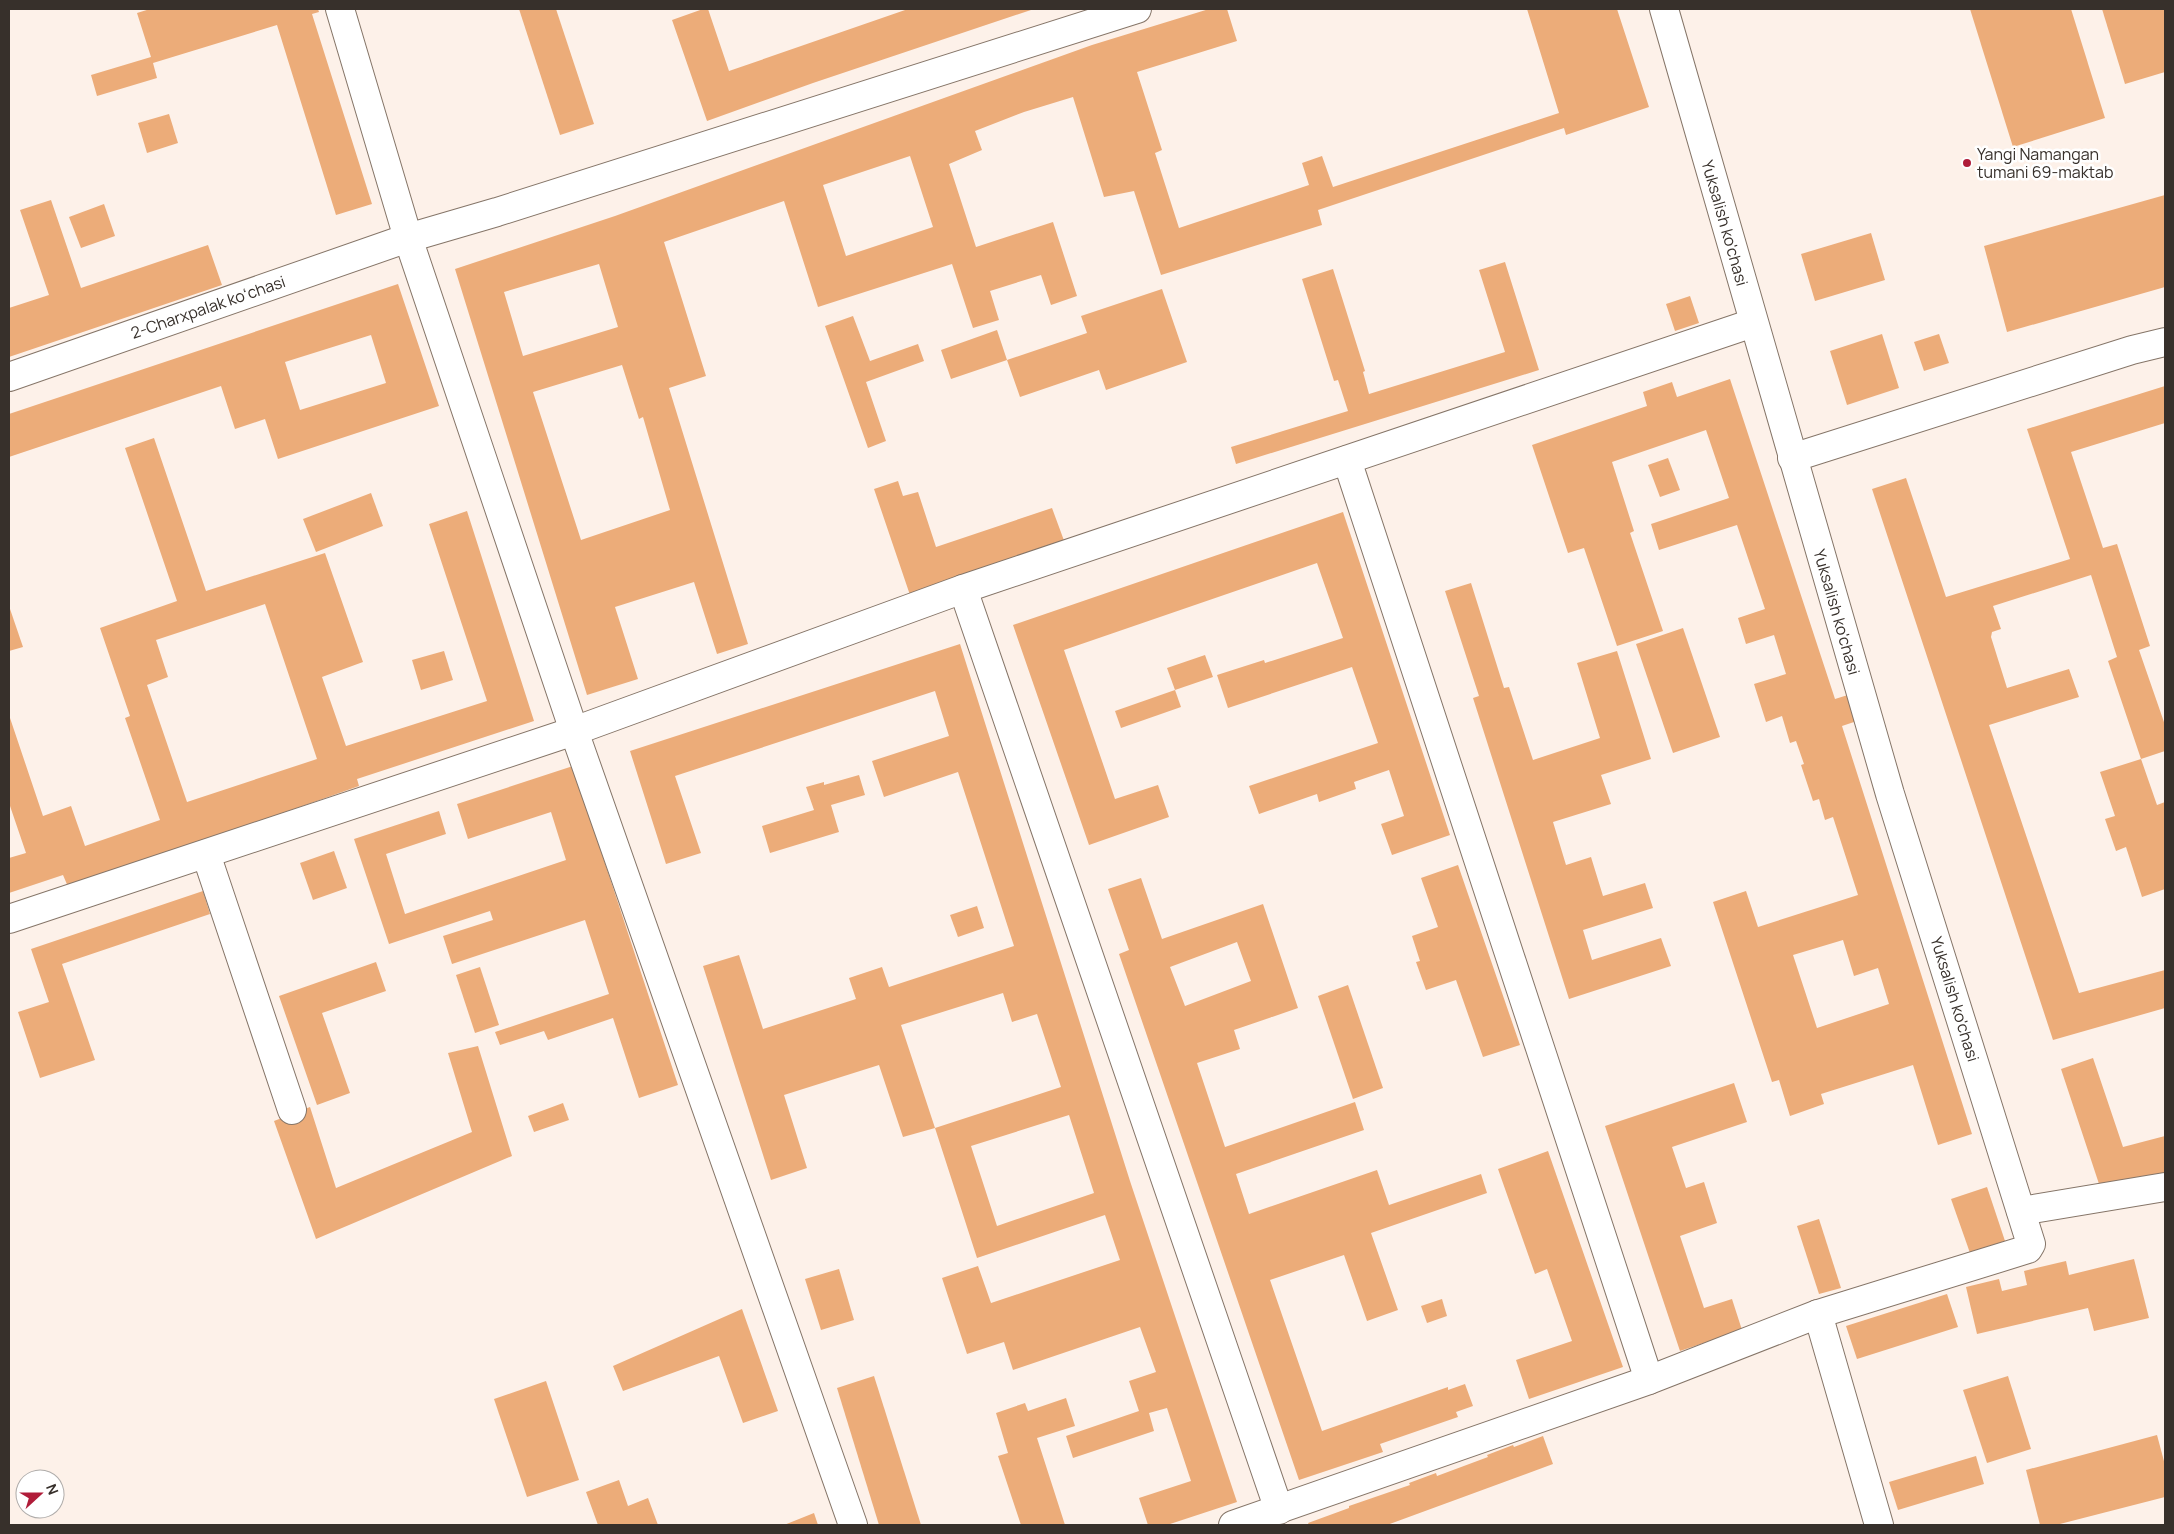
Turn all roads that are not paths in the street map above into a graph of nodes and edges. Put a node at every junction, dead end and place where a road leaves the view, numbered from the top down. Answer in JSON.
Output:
{"nodes":[{"id":1,"x":340,"y":9,"type":"edge"},
{"id":2,"x":1137,"y":9,"type":"edge"},
{"id":3,"x":1664,"y":9,"type":"edge"},
{"id":4,"x":408,"y":238,"type":"junction"},
{"id":5,"x":1753,"y":323,"type":"junction"},
{"id":6,"x":2165,"y":342,"type":"edge"},
{"id":7,"x":9,"y":377,"type":"edge"},
{"id":8,"x":1792,"y":458,"type":"junction"},
{"id":9,"x":1346,"y":460,"type":"junction"},
{"id":10,"x":963,"y":589,"type":"junction"},
{"id":11,"x":574,"y":731,"type":"junction"},
{"id":12,"x":206,"y":854,"type":"junction"},
{"id":13,"x":9,"y":919,"type":"edge"},
{"id":14,"x":292,"y":1110,"type":"dead end"},
{"id":15,"x":2165,"y":1187,"type":"edge"},
{"id":16,"x":2021,"y":1211,"type":"junction"},
{"id":17,"x":1818,"y":1314,"type":"junction"},
{"id":18,"x":1649,"y":1380,"type":"junction"},
{"id":19,"x":1280,"y":1510,"type":"junction"},
{"id":20,"x":853,"y":1525,"type":"edge"},
{"id":21,"x":1233,"y":1525,"type":"edge"},
{"id":22,"x":1879,"y":1525,"type":"edge"}],
"edges":[{"from":1,"to":4,"type":"street"},
{"from":2,"to":4,"type":"street","name":"2-Charxpalak koʻchasi"},
{"from":3,"to":5,"type":"street","name":"Yuksalish ko'chasi"},
{"from":4,"to":7,"type":"street","name":"2-Charxpalak koʻchasi"},
{"from":4,"to":11,"type":"street"},
{"from":5,"to":8,"type":"street","name":"Yuksalish ko'chasi"},
{"from":5,"to":9,"type":"street"},
{"from":6,"to":8,"type":"street"},
{"from":8,"to":16,"type":"street","name":"Yuksalish ko'chasi"},
{"from":9,"to":10,"type":"street"},
{"from":9,"to":18,"type":"street"},
{"from":10,"to":11,"type":"street"},
{"from":10,"to":19,"type":"street"},
{"from":11,"to":12,"type":"street"},
{"from":11,"to":20,"type":"street"},
{"from":12,"to":13,"type":"street"},
{"from":12,"to":14,"type":"street"},
{"from":15,"to":16,"type":"street"},
{"from":16,"to":17,"type":"street","name":"Yuksalish ko'chasi"},
{"from":17,"to":18,"type":"street"},
{"from":17,"to":22,"type":"street"},
{"from":18,"to":19,"type":"street"},
{"from":19,"to":21,"type":"street"}]}
